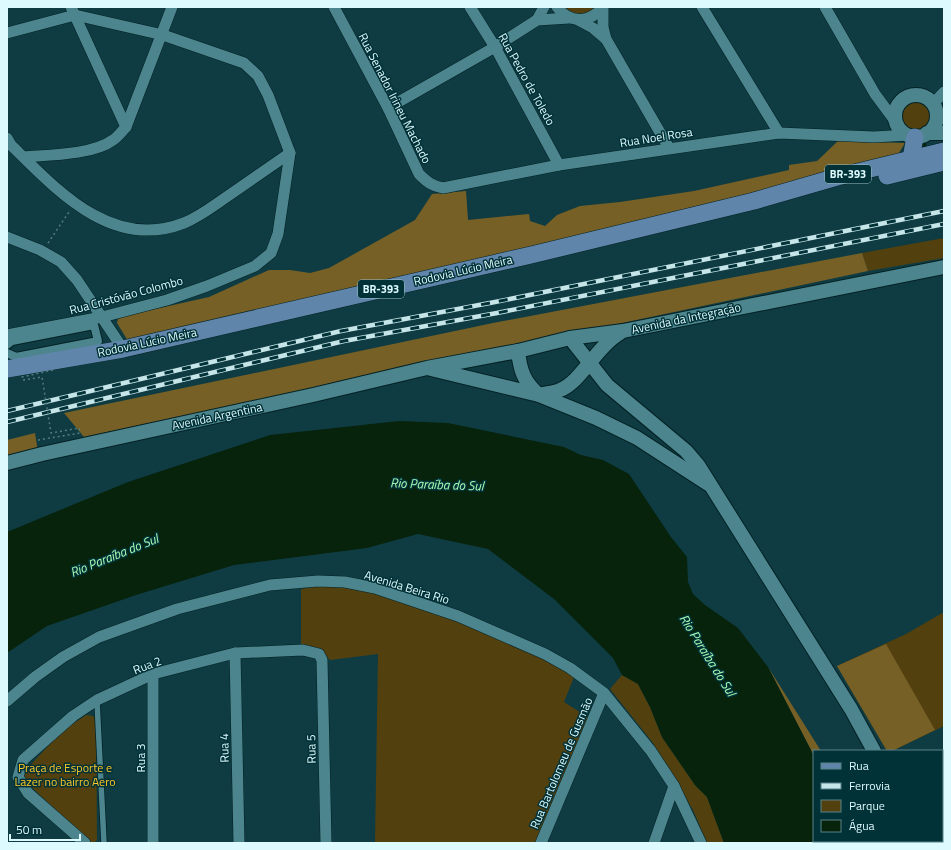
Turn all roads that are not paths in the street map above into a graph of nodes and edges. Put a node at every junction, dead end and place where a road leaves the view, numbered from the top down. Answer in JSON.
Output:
{"nodes":[{"id":1,"x":172,"y":7,"type":"edge"},
{"id":2,"x":334,"y":7,"type":"edge"},
{"id":3,"x":470,"y":7,"type":"edge"},
{"id":4,"x":544,"y":7,"type":"edge"},
{"id":5,"x":557,"y":7,"type":"edge"},
{"id":6,"x":603,"y":7,"type":"edge"},
{"id":7,"x":702,"y":7,"type":"edge"},
{"id":8,"x":825,"y":7,"type":"edge"},
{"id":9,"x":73,"y":11,"type":"edge"},
{"id":10,"x":573,"y":19,"type":"junction"},
{"id":11,"x":537,"y":20,"type":"junction"},
{"id":12,"x":7,"y":33,"type":"edge"},
{"id":13,"x":162,"y":36,"type":"junction"},
{"id":14,"x":606,"y":39,"type":"junction"},
{"id":15,"x":495,"y":47,"type":"junction"},
{"id":16,"x":944,"y":92,"type":"edge"},
{"id":17,"x":388,"y":108,"type":"junction"},
{"id":18,"x":938,"y":114,"type":"edge"},
{"id":19,"x":126,"y":127,"type":"junction"},
{"id":20,"x":909,"y":131,"type":"junction"},
{"id":21,"x":779,"y":133,"type":"junction"},
{"id":22,"x":944,"y":133,"type":"edge"},
{"id":23,"x":7,"y":138,"type":"edge"},
{"id":24,"x":669,"y":148,"type":"junction"},
{"id":25,"x":944,"y":151,"type":"edge"},
{"id":26,"x":290,"y":153,"type":"junction"},
{"id":27,"x":24,"y":157,"type":"junction"},
{"id":28,"x":911,"y":158,"type":"junction"},
{"id":29,"x":944,"y":162,"type":"edge"},
{"id":30,"x":559,"y":165,"type":"junction"},
{"id":31,"x":443,"y":188,"type":"joint"},
{"id":32,"x":754,"y":201,"type":"junction"},
{"id":33,"x":7,"y":237,"type":"edge"},
{"id":34,"x":944,"y":267,"type":"edge"},
{"id":35,"x":102,"y":317,"type":"junction"},
{"id":36,"x":623,"y":331,"type":"junction"},
{"id":37,"x":7,"y":335,"type":"edge"},
{"id":38,"x":570,"y":338,"type":"junction"},
{"id":39,"x":7,"y":345,"type":"edge"},
{"id":40,"x":122,"y":349,"type":"junction"},
{"id":41,"x":518,"y":351,"type":"junction"},
{"id":42,"x":7,"y":353,"type":"edge"},
{"id":43,"x":588,"y":362,"type":"junction"},
{"id":44,"x":427,"y":368,"type":"junction"},
{"id":45,"x":7,"y":369,"type":"edge"},
{"id":46,"x":539,"y":395,"type":"junction"},
{"id":47,"x":7,"y":463,"type":"edge"},
{"id":48,"x":710,"y":485,"type":"junction"},
{"id":49,"x":235,"y":653,"type":"junction"},
{"id":50,"x":319,"y":654,"type":"joint"},
{"id":51,"x":154,"y":674,"type":"junction"},
{"id":52,"x":604,"y":693,"type":"junction"},
{"id":53,"x":97,"y":700,"type":"junction"},
{"id":54,"x":7,"y":701,"type":"edge"},
{"id":55,"x":873,"y":750,"type":"edge"},
{"id":56,"x":674,"y":786,"type":"junction"},
{"id":57,"x":85,"y":843,"type":"edge"},
{"id":58,"x":104,"y":843,"type":"edge"},
{"id":59,"x":153,"y":843,"type":"edge"},
{"id":60,"x":239,"y":843,"type":"edge"},
{"id":61,"x":326,"y":843,"type":"edge"},
{"id":62,"x":542,"y":843,"type":"edge"},
{"id":63,"x":654,"y":843,"type":"edge"},
{"id":64,"x":701,"y":843,"type":"edge"}],
"edges":[{"from":1,"to":13,"type":"street"},
{"from":2,"to":17,"type":"street","name":"Rua Senador Irineu Machado"},
{"from":3,"to":15,"type":"street","name":"Rua Pedro de Toledo"},
{"from":4,"to":11,"type":"street"},
{"from":5,"to":10,"type":"street"},
{"from":6,"to":10,"type":"street"},
{"from":6,"to":14,"type":"street"},
{"from":7,"to":21,"type":"street"},
{"from":8,"to":20,"type":"street"},
{"from":9,"to":12,"type":"street"},
{"from":9,"to":13,"type":"street","name":"Rua Cristóvão Colombo"},
{"from":9,"to":19,"type":"street"},
{"from":10,"to":11,"type":"street"},
{"from":10,"to":14,"type":"street"},
{"from":11,"to":15,"type":"street"},
{"from":13,"to":19,"type":"street"},
{"from":13,"to":26,"type":"street","name":"Rua Cristóvão Colombo"},
{"from":14,"to":24,"type":"street"},
{"from":15,"to":17,"type":"street"},
{"from":15,"to":30,"type":"street","name":"Rua Pedro de Toledo"},
{"from":16,"to":18,"type":"street"},
{"from":17,"to":31,"type":"street","name":"Rua Senador Irineu Machado"},
{"from":18,"to":20,"type":"street"},
{"from":18,"to":20,"type":"street"},
{"from":19,"to":27,"type":"street"},
{"from":20,"to":21,"type":"street","name":"Rua Noel Rosa"},
{"from":20,"to":22,"type":"street"},
{"from":20,"to":28,"type":"main road"},
{"from":21,"to":24,"type":"street","name":"Rua Noel Rosa"},
{"from":23,"to":27,"type":"street"},
{"from":24,"to":30,"type":"street","name":"Rua Noel Rosa"},
{"from":25,"to":28,"type":"main road","name":"Rodovia Lúcio Meira","number":"BR-393"},
{"from":26,"to":27,"type":"street"},
{"from":26,"to":35,"type":"street","name":"Rua Cristóvão Colombo"},
{"from":28,"to":32,"type":"main road","name":"Rodovia Lúcio Meira","number":"BR-393"},
{"from":29,"to":32,"type":"main road","name":"Rodovia Lúcio Meira","number":"BR-393"},
{"from":30,"to":31,"type":"street","name":"Rua Noel Rosa"},
{"from":32,"to":40,"type":"main road","name":"Rodovia Lúcio Meira","number":"BR-393"},
{"from":33,"to":35,"type":"street"},
{"from":34,"to":36,"type":"street","name":"Avenida da Integração"},
{"from":35,"to":37,"type":"street","name":"Rua Cristóvão Colombo"},
{"from":35,"to":40,"type":"street"},
{"from":36,"to":38,"type":"street","name":"Avenida da Integração"},
{"from":36,"to":43,"type":"street"},
{"from":38,"to":41,"type":"street","name":"Avenida da Integração"},
{"from":38,"to":43,"type":"street"},
{"from":39,"to":42,"type":"street"},
{"from":40,"to":45,"type":"main road","name":"Rodovia Lúcio Meira","number":"BR-393"},
{"from":41,"to":44,"type":"street","name":"Avenida da Integração"},
{"from":41,"to":46,"type":"street"},
{"from":43,"to":46,"type":"street"},
{"from":43,"to":48,"type":"street"},
{"from":44,"to":46,"type":"street"},
{"from":44,"to":47,"type":"street","name":"Avenida Argentina"},
{"from":46,"to":48,"type":"street"},
{"from":48,"to":55,"type":"street"},
{"from":49,"to":50,"type":"street","name":"Rua 2"},
{"from":49,"to":51,"type":"street","name":"Rua 2"},
{"from":49,"to":60,"type":"street","name":"Rua 4"},
{"from":50,"to":61,"type":"street","name":"Rua 5"},
{"from":51,"to":53,"type":"street","name":"Rua 2"},
{"from":51,"to":59,"type":"street","name":"Rua 3"},
{"from":52,"to":54,"type":"street","name":"Avenida Beira Rio"},
{"from":52,"to":56,"type":"street","name":"Avenida Beira Rio"},
{"from":52,"to":62,"type":"street","name":"Rua Bartolomeu de Gusmão"},
{"from":53,"to":57,"type":"street","name":"Rua 2"},
{"from":53,"to":58,"type":"lane"},
{"from":56,"to":63,"type":"street"},
{"from":56,"to":64,"type":"street","name":"Avenida Beira Rio"}]}
